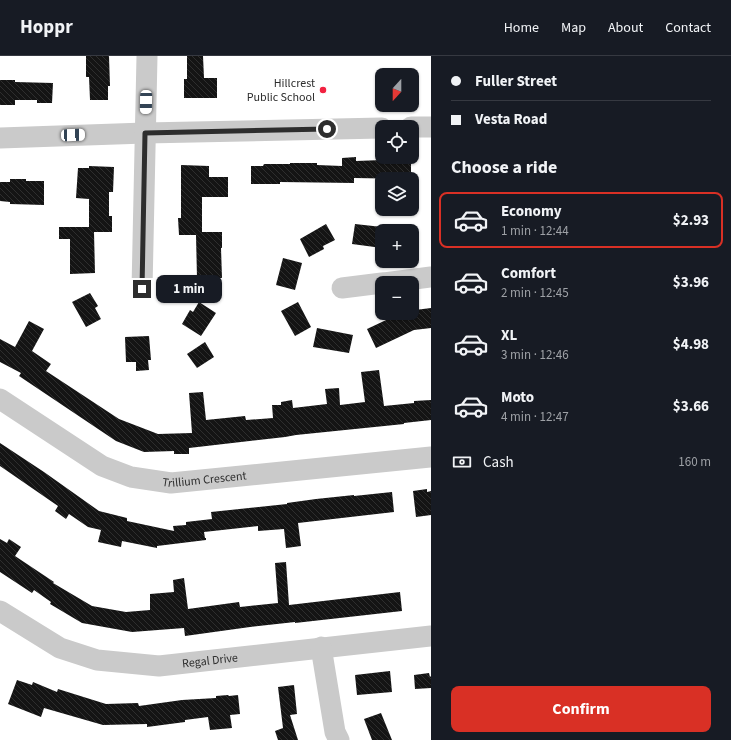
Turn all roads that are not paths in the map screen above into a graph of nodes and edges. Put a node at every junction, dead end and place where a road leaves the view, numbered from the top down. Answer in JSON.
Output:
{"nodes":[{"id":1,"x":147,"y":56,"type":"edge"},
{"id":2,"x":431,"y":126,"type":"edge"},
{"id":3,"x":419,"y":127,"type":"edge"},
{"id":4,"x":375,"y":128,"type":"edge"},
{"id":5,"x":145,"y":133,"type":"junction"},
{"id":6,"x":0,"y":138,"type":"edge"},
{"id":7,"x":431,"y":277,"type":"edge"},
{"id":8,"x":419,"y":278,"type":"edge"},
{"id":9,"x":375,"y":284,"type":"edge"},
{"id":10,"x":342,"y":288,"type":"dead end"},
{"id":11,"x":142,"y":289,"type":"dead end"},
{"id":12,"x":0,"y":399,"type":"edge"},
{"id":13,"x":431,"y":457,"type":"edge"},
{"id":14,"x":0,"y":611,"type":"edge"},
{"id":15,"x":431,"y":636,"type":"edge"},
{"id":16,"x":321,"y":647,"type":"junction"},
{"id":17,"x":339,"y":740,"type":"edge"}],
"edges":[{"from":1,"to":5,"type":"street"},
{"from":2,"to":3,"type":"street"},
{"from":4,"to":5,"type":"street"},
{"from":5,"to":6,"type":"street"},
{"from":5,"to":11,"type":"street"},
{"from":7,"to":8,"type":"street"},
{"from":9,"to":10,"type":"street"},
{"from":12,"to":13,"type":"street","name":"Trillium Crescent"},
{"from":14,"to":16,"type":"street","name":"Regal Drive"},
{"from":15,"to":16,"type":"street","name":"Regal Drive"},
{"from":16,"to":17,"type":"street"}]}
